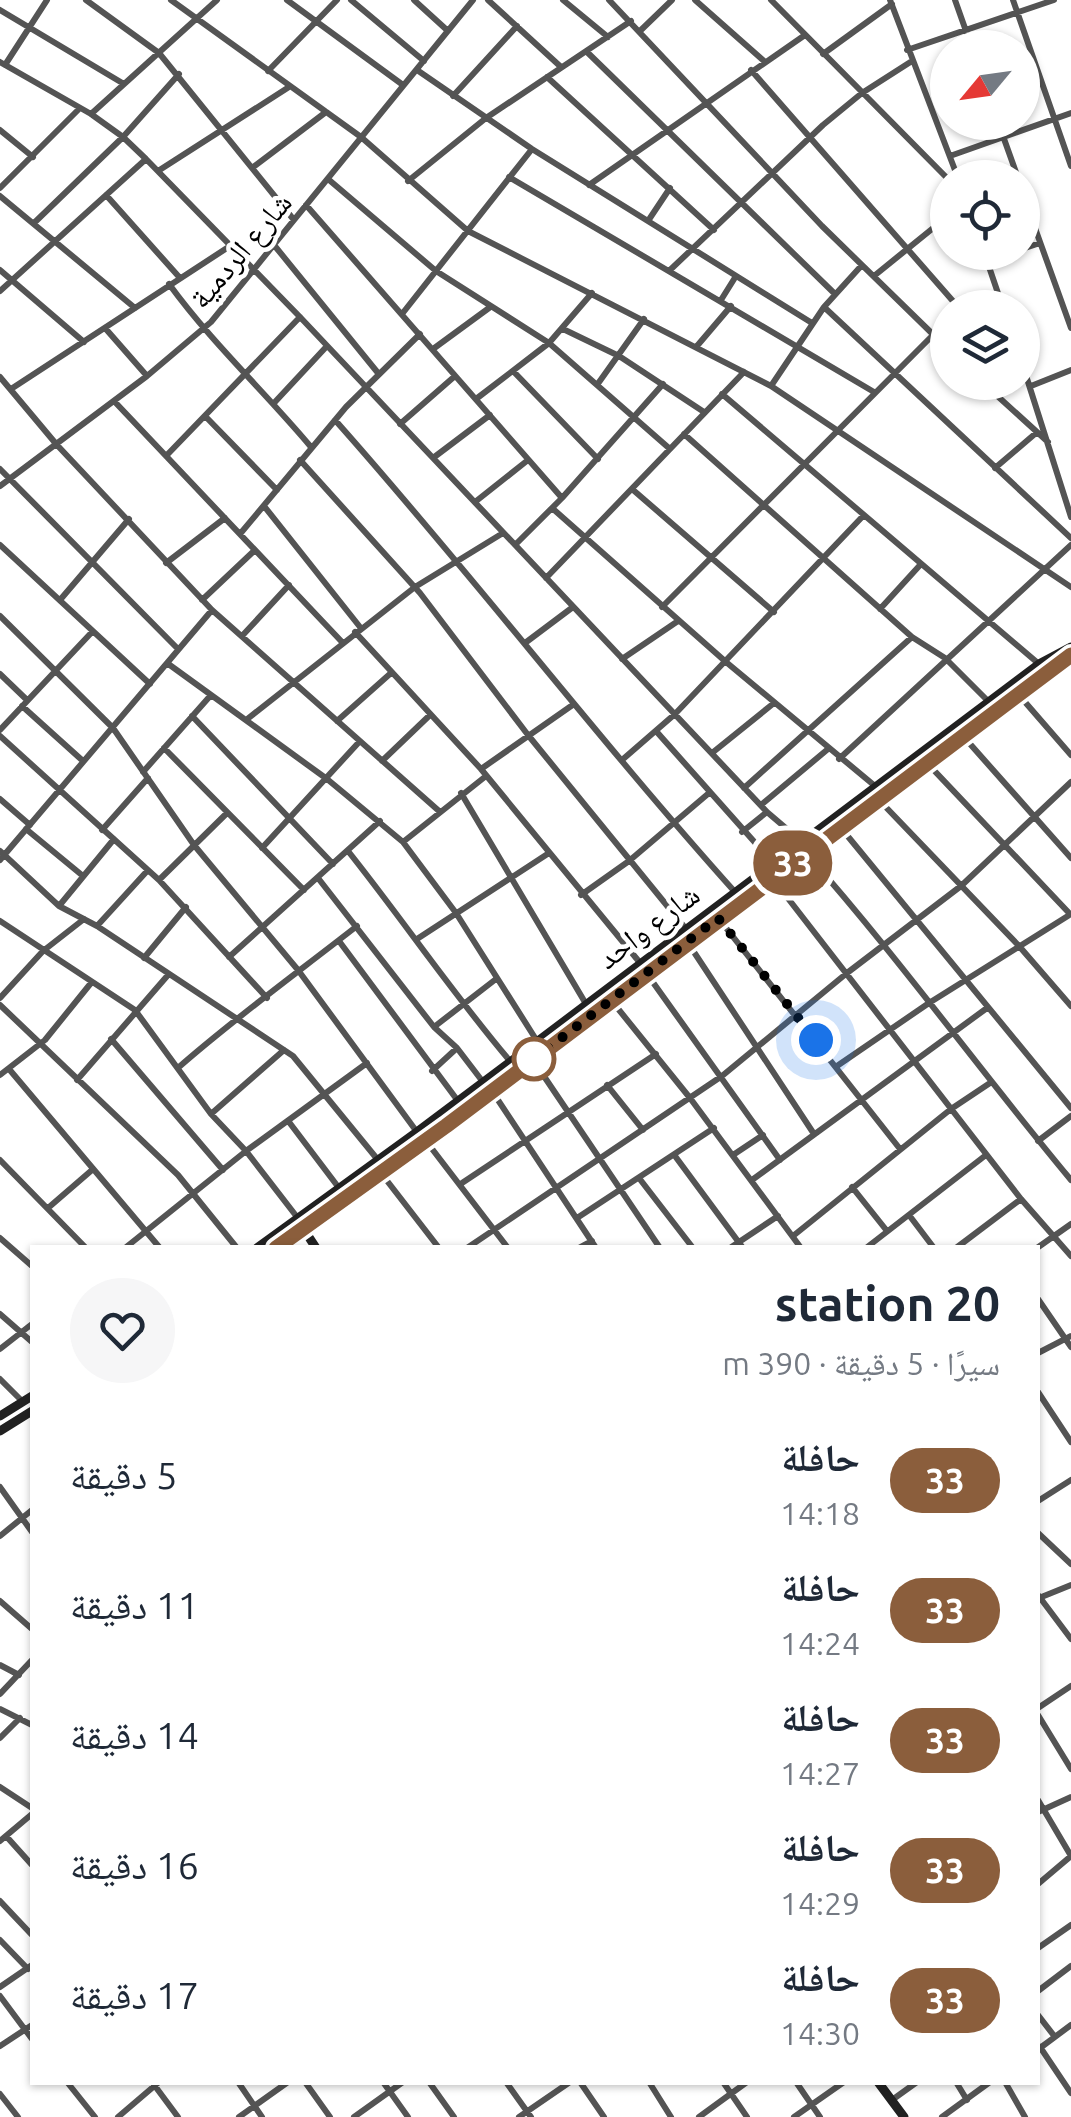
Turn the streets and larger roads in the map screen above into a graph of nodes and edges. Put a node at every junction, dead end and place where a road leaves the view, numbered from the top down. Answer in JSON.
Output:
{"nodes":[{"id":1,"x":47,"y":0,"type":"edge"},
{"id":2,"x":86,"y":0,"type":"edge"},
{"id":3,"x":170,"y":0,"type":"edge"},
{"id":4,"x":217,"y":0,"type":"edge"},
{"id":5,"x":287,"y":0,"type":"edge"},
{"id":6,"x":337,"y":0,"type":"edge"},
{"id":7,"x":351,"y":0,"type":"edge"},
{"id":8,"x":414,"y":0,"type":"edge"},
{"id":9,"x":473,"y":0,"type":"edge"},
{"id":10,"x":488,"y":0,"type":"edge"},
{"id":11,"x":563,"y":0,"type":"edge"},
{"id":12,"x":610,"y":0,"type":"edge"},
{"id":13,"x":672,"y":0,"type":"edge"},
{"id":14,"x":695,"y":0,"type":"edge"},
{"id":15,"x":771,"y":0,"type":"edge"},
{"id":16,"x":955,"y":0,"type":"edge"},
{"id":17,"x":1013,"y":0,"type":"edge"},
{"id":18,"x":1054,"y":0,"type":"edge"},
{"id":19,"x":891,"y":2,"type":"edge"},
{"id":20,"x":0,"y":10,"type":"edge"},
{"id":21,"x":1017,"y":13,"type":"junction"},
{"id":22,"x":197,"y":20,"type":"junction"},
{"id":23,"x":631,"y":20,"type":"junction"},
{"id":24,"x":317,"y":22,"type":"junction"},
{"id":25,"x":29,"y":26,"type":"junction"},
{"id":26,"x":517,"y":26,"type":"junction"},
{"id":27,"x":641,"y":30,"type":"junction"},
{"id":28,"x":966,"y":30,"type":"edge"},
{"id":29,"x":969,"y":30,"type":"edge"},
{"id":30,"x":448,"y":31,"type":"junction"},
{"id":31,"x":805,"y":35,"type":"junction"},
{"id":32,"x":608,"y":37,"type":"junction"},
{"id":33,"x":930,"y":43,"type":"edge"},
{"id":34,"x":907,"y":50,"type":"junction"},
{"id":35,"x":159,"y":52,"type":"junction"},
{"id":36,"x":587,"y":52,"type":"junction"},
{"id":37,"x":823,"y":54,"type":"junction"},
{"id":38,"x":912,"y":60,"type":"junction"},
{"id":39,"x":424,"y":61,"type":"junction"},
{"id":40,"x":764,"y":61,"type":"junction"},
{"id":41,"x":3,"y":64,"type":"edge"},
{"id":42,"x":561,"y":67,"type":"junction"},
{"id":43,"x":417,"y":70,"type":"junction"},
{"id":44,"x":751,"y":70,"type":"junction"},
{"id":45,"x":268,"y":71,"type":"junction"},
{"id":46,"x":179,"y":74,"type":"junction"},
{"id":47,"x":547,"y":77,"type":"junction"},
{"id":48,"x":124,"y":84,"type":"junction"},
{"id":49,"x":404,"y":86,"type":"junction"},
{"id":50,"x":289,"y":87,"type":"junction"},
{"id":51,"x":862,"y":93,"type":"junction"},
{"id":52,"x":453,"y":96,"type":"junction"},
{"id":53,"x":706,"y":102,"type":"junction"},
{"id":54,"x":80,"y":108,"type":"junction"},
{"id":55,"x":326,"y":112,"type":"junction"},
{"id":56,"x":90,"y":114,"type":"junction"},
{"id":57,"x":1071,"y":114,"type":"edge"},
{"id":58,"x":486,"y":118,"type":"junction"},
{"id":59,"x":1055,"y":120,"type":"junction"},
{"id":60,"x":1040,"y":125,"type":"edge"},
{"id":61,"x":221,"y":129,"type":"junction"},
{"id":62,"x":0,"y":130,"type":"edge"},
{"id":63,"x":666,"y":130,"type":"junction"},
{"id":64,"x":123,"y":136,"type":"junction"},
{"id":65,"x":810,"y":136,"type":"junction"},
{"id":66,"x":361,"y":137,"type":"junction"},
{"id":67,"x":998,"y":140,"type":"edge"},
{"id":68,"x":532,"y":149,"type":"junction"},
{"id":69,"x":632,"y":154,"type":"junction"},
{"id":70,"x":33,"y":156,"type":"junction"},
{"id":71,"x":950,"y":156,"type":"junction"},
{"id":72,"x":146,"y":160,"type":"junction"},
{"id":73,"x":951,"y":160,"type":"edge"},
{"id":74,"x":930,"y":161,"type":"edge"},
{"id":75,"x":1071,"y":166,"type":"edge"},
{"id":76,"x":252,"y":168,"type":"junction"},
{"id":77,"x":158,"y":171,"type":"junction"},
{"id":78,"x":772,"y":174,"type":"junction"},
{"id":79,"x":510,"y":177,"type":"junction"},
{"id":80,"x":328,"y":179,"type":"junction"},
{"id":81,"x":408,"y":181,"type":"junction"},
{"id":82,"x":588,"y":185,"type":"junction"},
{"id":83,"x":0,"y":188,"type":"edge"},
{"id":84,"x":670,"y":188,"type":"junction"},
{"id":85,"x":106,"y":195,"type":"junction"},
{"id":86,"x":0,"y":196,"type":"edge"},
{"id":87,"x":742,"y":204,"type":"junction"},
{"id":88,"x":306,"y":206,"type":"junction"},
{"id":89,"x":294,"y":220,"type":"junction"},
{"id":90,"x":648,"y":221,"type":"junction"},
{"id":91,"x":34,"y":223,"type":"junction"},
{"id":92,"x":714,"y":230,"type":"junction"},
{"id":93,"x":930,"y":230,"type":"edge"},
{"id":94,"x":468,"y":231,"type":"junction"},
{"id":95,"x":55,"y":240,"type":"junction"},
{"id":96,"x":1040,"y":243,"type":"edge"},
{"id":97,"x":274,"y":245,"type":"junction"},
{"id":98,"x":230,"y":246,"type":"junction"},
{"id":99,"x":906,"y":248,"type":"junction"},
{"id":100,"x":693,"y":250,"type":"junction"},
{"id":101,"x":862,"y":265,"type":"junction"},
{"id":102,"x":0,"y":270,"type":"edge"},
{"id":103,"x":254,"y":270,"type":"junction"},
{"id":104,"x":670,"y":270,"type":"junction"},
{"id":105,"x":436,"y":271,"type":"junction"},
{"id":106,"x":736,"y":276,"type":"junction"},
{"id":107,"x":874,"y":276,"type":"junction"},
{"id":108,"x":180,"y":278,"type":"junction"},
{"id":109,"x":12,"y":280,"type":"junction"},
{"id":110,"x":169,"y":284,"type":"junction"},
{"id":111,"x":943,"y":290,"type":"edge"},
{"id":112,"x":0,"y":291,"type":"edge"},
{"id":113,"x":592,"y":292,"type":"junction"},
{"id":114,"x":835,"y":294,"type":"junction"},
{"id":115,"x":720,"y":300,"type":"junction"},
{"id":116,"x":731,"y":306,"type":"junction"},
{"id":117,"x":135,"y":308,"type":"junction"},
{"id":118,"x":490,"y":308,"type":"junction"},
{"id":119,"x":824,"y":308,"type":"junction"},
{"id":120,"x":402,"y":314,"type":"junction"},
{"id":121,"x":300,"y":317,"type":"junction"},
{"id":122,"x":644,"y":319,"type":"junction"},
{"id":123,"x":812,"y":323,"type":"junction"},
{"id":124,"x":105,"y":328,"type":"junction"},
{"id":125,"x":1071,"y":328,"type":"edge"},
{"id":126,"x":563,"y":329,"type":"junction"},
{"id":127,"x":203,"y":330,"type":"junction"},
{"id":128,"x":930,"y":331,"type":"edge"},
{"id":129,"x":420,"y":334,"type":"junction"},
{"id":130,"x":930,"y":339,"type":"edge"},
{"id":131,"x":84,"y":342,"type":"junction"},
{"id":132,"x":548,"y":343,"type":"junction"},
{"id":133,"x":797,"y":345,"type":"junction"},
{"id":134,"x":326,"y":346,"type":"junction"},
{"id":135,"x":697,"y":346,"type":"junction"},
{"id":136,"x":434,"y":348,"type":"junction"},
{"id":137,"x":619,"y":356,"type":"junction"},
{"id":138,"x":1071,"y":370,"type":"edge"},
{"id":139,"x":514,"y":371,"type":"junction"},
{"id":140,"x":744,"y":372,"type":"junction"},
{"id":141,"x":894,"y":372,"type":"junction"},
{"id":142,"x":247,"y":374,"type":"junction"},
{"id":143,"x":378,"y":374,"type":"junction"},
{"id":144,"x":148,"y":376,"type":"junction"},
{"id":145,"x":455,"y":376,"type":"junction"},
{"id":146,"x":1,"y":380,"type":"edge"},
{"id":147,"x":1040,"y":382,"type":"edge"},
{"id":148,"x":663,"y":384,"type":"junction"},
{"id":149,"x":597,"y":385,"type":"junction"},
{"id":150,"x":770,"y":386,"type":"junction"},
{"id":151,"x":364,"y":388,"type":"junction"},
{"id":152,"x":11,"y":389,"type":"junction"},
{"id":153,"x":874,"y":392,"type":"junction"},
{"id":154,"x":722,"y":394,"type":"junction"},
{"id":155,"x":476,"y":399,"type":"junction"},
{"id":156,"x":1001,"y":400,"type":"edge"},
{"id":157,"x":1035,"y":400,"type":"edge"},
{"id":158,"x":114,"y":401,"type":"junction"},
{"id":159,"x":274,"y":403,"type":"junction"},
{"id":160,"x":704,"y":412,"type":"junction"},
{"id":161,"x":490,"y":414,"type":"junction"},
{"id":162,"x":206,"y":417,"type":"junction"},
{"id":163,"x":634,"y":418,"type":"junction"},
{"id":164,"x":335,"y":420,"type":"junction"},
{"id":165,"x":400,"y":424,"type":"junction"},
{"id":166,"x":839,"y":428,"type":"junction"},
{"id":167,"x":1036,"y":433,"type":"junction"},
{"id":168,"x":684,"y":434,"type":"junction"},
{"id":169,"x":1049,"y":442,"type":"junction"},
{"id":170,"x":57,"y":444,"type":"junction"},
{"id":171,"x":311,"y":447,"type":"junction"},
{"id":172,"x":670,"y":449,"type":"junction"},
{"id":173,"x":166,"y":456,"type":"junction"},
{"id":174,"x":433,"y":458,"type":"junction"},
{"id":175,"x":598,"y":459,"type":"junction"},
{"id":176,"x":300,"y":460,"type":"junction"},
{"id":177,"x":528,"y":460,"type":"junction"},
{"id":178,"x":803,"y":464,"type":"junction"},
{"id":179,"x":994,"y":468,"type":"junction"},
{"id":180,"x":0,"y":469,"type":"edge"},
{"id":181,"x":10,"y":479,"type":"junction"},
{"id":182,"x":0,"y":486,"type":"edge"},
{"id":183,"x":277,"y":490,"type":"junction"},
{"id":184,"x":632,"y":490,"type":"junction"},
{"id":185,"x":562,"y":498,"type":"junction"},
{"id":186,"x":475,"y":502,"type":"junction"},
{"id":187,"x":762,"y":504,"type":"junction"},
{"id":188,"x":264,"y":506,"type":"junction"},
{"id":189,"x":1070,"y":506,"type":"edge"},
{"id":190,"x":552,"y":508,"type":"junction"},
{"id":191,"x":863,"y":516,"type":"junction"},
{"id":192,"x":1071,"y":517,"type":"edge"},
{"id":193,"x":225,"y":518,"type":"junction"},
{"id":194,"x":129,"y":520,"type":"junction"},
{"id":195,"x":503,"y":533,"type":"junction"},
{"id":196,"x":240,"y":534,"type":"junction"},
{"id":197,"x":585,"y":539,"type":"junction"},
{"id":198,"x":1071,"y":542,"type":"edge"},
{"id":199,"x":0,"y":545,"type":"edge"},
{"id":200,"x":515,"y":545,"type":"junction"},
{"id":201,"x":255,"y":550,"type":"junction"},
{"id":202,"x":711,"y":558,"type":"junction"},
{"id":203,"x":823,"y":558,"type":"junction"},
{"id":204,"x":456,"y":561,"type":"junction"},
{"id":205,"x":92,"y":562,"type":"junction"},
{"id":206,"x":166,"y":564,"type":"junction"},
{"id":207,"x":921,"y":564,"type":"junction"},
{"id":208,"x":1046,"y":570,"type":"junction"},
{"id":209,"x":546,"y":578,"type":"junction"},
{"id":210,"x":289,"y":585,"type":"junction"},
{"id":211,"x":415,"y":587,"type":"junction"},
{"id":212,"x":1071,"y":587,"type":"edge"},
{"id":213,"x":60,"y":600,"type":"junction"},
{"id":214,"x":202,"y":600,"type":"junction"},
{"id":215,"x":573,"y":607,"type":"junction"},
{"id":216,"x":662,"y":607,"type":"junction"},
{"id":217,"x":880,"y":608,"type":"junction"},
{"id":218,"x":212,"y":610,"type":"junction"},
{"id":219,"x":774,"y":612,"type":"junction"},
{"id":220,"x":0,"y":616,"type":"edge"},
{"id":221,"x":678,"y":620,"type":"junction"},
{"id":222,"x":990,"y":621,"type":"junction"},
{"id":223,"x":358,"y":630,"type":"junction"},
{"id":224,"x":92,"y":632,"type":"junction"},
{"id":225,"x":242,"y":636,"type":"junction"},
{"id":226,"x":912,"y":636,"type":"junction"},
{"id":227,"x":342,"y":642,"type":"junction"},
{"id":228,"x":525,"y":643,"type":"junction"},
{"id":229,"x":1071,"y":647,"type":"edge"},
{"id":230,"x":178,"y":650,"type":"junction"},
{"id":231,"x":1071,"y":656,"type":"edge"},
{"id":232,"x":622,"y":658,"type":"junction"},
{"id":233,"x":945,"y":658,"type":"junction"},
{"id":234,"x":726,"y":662,"type":"junction"},
{"id":235,"x":167,"y":664,"type":"junction"},
{"id":236,"x":1039,"y":664,"type":"junction"},
{"id":237,"x":56,"y":671,"type":"junction"},
{"id":238,"x":391,"y":673,"type":"junction"},
{"id":239,"x":0,"y":674,"type":"edge"},
{"id":240,"x":292,"y":682,"type":"junction"},
{"id":241,"x":150,"y":684,"type":"junction"},
{"id":242,"x":1018,"y":694,"type":"junction"},
{"id":243,"x":211,"y":695,"type":"junction"},
{"id":244,"x":989,"y":702,"type":"junction"},
{"id":245,"x":25,"y":703,"type":"junction"},
{"id":246,"x":774,"y":703,"type":"junction"},
{"id":247,"x":574,"y":704,"type":"junction"},
{"id":248,"x":675,"y":714,"type":"junction"},
{"id":249,"x":430,"y":715,"type":"junction"},
{"id":250,"x":192,"y":716,"type":"junction"},
{"id":251,"x":246,"y":720,"type":"junction"},
{"id":252,"x":337,"y":720,"type":"junction"},
{"id":253,"x":113,"y":728,"type":"junction"},
{"id":254,"x":656,"y":731,"type":"junction"},
{"id":255,"x":809,"y":732,"type":"junction"},
{"id":256,"x":0,"y":733,"type":"edge"},
{"id":257,"x":528,"y":735,"type":"junction"},
{"id":258,"x":962,"y":736,"type":"junction"},
{"id":259,"x":360,"y":741,"type":"junction"},
{"id":260,"x":164,"y":748,"type":"junction"},
{"id":261,"x":828,"y":748,"type":"junction"},
{"id":262,"x":712,"y":754,"type":"junction"},
{"id":263,"x":1071,"y":755,"type":"edge"},
{"id":264,"x":839,"y":758,"type":"junction"},
{"id":265,"x":84,"y":760,"type":"junction"},
{"id":266,"x":622,"y":760,"type":"junction"},
{"id":267,"x":382,"y":762,"type":"junction"},
{"id":268,"x":927,"y":762,"type":"junction"},
{"id":269,"x":483,"y":772,"type":"junction"},
{"id":270,"x":146,"y":775,"type":"junction"},
{"id":271,"x":327,"y":779,"type":"junction"},
{"id":272,"x":1071,"y":782,"type":"edge"},
{"id":273,"x":876,"y":786,"type":"junction"},
{"id":274,"x":744,"y":788,"type":"junction"},
{"id":275,"x":60,"y":789,"type":"junction"},
{"id":276,"x":461,"y":793,"type":"junction"},
{"id":277,"x":709,"y":793,"type":"junction"},
{"id":278,"x":0,"y":798,"type":"edge"},
{"id":279,"x":878,"y":799,"type":"junction"},
{"id":280,"x":764,"y":808,"type":"junction"},
{"id":281,"x":439,"y":810,"type":"junction"},
{"id":282,"x":227,"y":812,"type":"junction"},
{"id":283,"x":1035,"y":814,"type":"junction"},
{"id":284,"x":291,"y":818,"type":"junction"},
{"id":285,"x":380,"y":821,"type":"junction"},
{"id":286,"x":674,"y":824,"type":"junction"},
{"id":287,"x":28,"y":827,"type":"junction"},
{"id":288,"x":840,"y":827,"type":"junction"},
{"id":289,"x":102,"y":830,"type":"junction"},
{"id":290,"x":742,"y":832,"type":"junction"},
{"id":291,"x":114,"y":839,"type":"junction"},
{"id":292,"x":801,"y":841,"type":"junction"},
{"id":293,"x":403,"y":842,"type":"junction"},
{"id":294,"x":1004,"y":842,"type":"junction"},
{"id":295,"x":194,"y":845,"type":"junction"},
{"id":296,"x":262,"y":848,"type":"junction"},
{"id":297,"x":348,"y":851,"type":"junction"},
{"id":298,"x":549,"y":853,"type":"junction"},
{"id":299,"x":806,"y":853,"type":"junction"},
{"id":300,"x":1,"y":855,"type":"edge"},
{"id":301,"x":1071,"y":858,"type":"edge"},
{"id":302,"x":628,"y":860,"type":"junction"},
{"id":303,"x":773,"y":862,"type":"junction"},
{"id":304,"x":333,"y":864,"type":"junction"},
{"id":305,"x":148,"y":870,"type":"junction"},
{"id":306,"x":83,"y":876,"type":"junction"},
{"id":307,"x":318,"y":878,"type":"junction"},
{"id":308,"x":512,"y":878,"type":"junction"},
{"id":309,"x":772,"y":878,"type":"junction"},
{"id":310,"x":159,"y":880,"type":"junction"},
{"id":311,"x":962,"y":886,"type":"junction"},
{"id":312,"x":304,"y":890,"type":"junction"},
{"id":313,"x":735,"y":892,"type":"junction"},
{"id":314,"x":581,"y":895,"type":"junction"},
{"id":315,"x":59,"y":906,"type":"junction"},
{"id":316,"x":186,"y":908,"type":"junction"},
{"id":317,"x":456,"y":913,"type":"junction"},
{"id":318,"x":1071,"y":915,"type":"edge"},
{"id":319,"x":718,"y":918,"type":"junction"},
{"id":320,"x":84,"y":919,"type":"junction"},
{"id":321,"x":916,"y":920,"type":"junction"},
{"id":322,"x":2,"y":926,"type":"edge"},
{"id":323,"x":97,"y":926,"type":"junction"},
{"id":324,"x":357,"y":926,"type":"junction"},
{"id":325,"x":262,"y":927,"type":"junction"},
{"id":326,"x":686,"y":929,"type":"junction"},
{"id":327,"x":417,"y":939,"type":"junction"},
{"id":328,"x":338,"y":941,"type":"junction"},
{"id":329,"x":688,"y":942,"type":"junction"},
{"id":330,"x":884,"y":944,"type":"junction"},
{"id":331,"x":1019,"y":946,"type":"junction"},
{"id":332,"x":44,"y":950,"type":"junction"},
{"id":333,"x":229,"y":957,"type":"junction"},
{"id":334,"x":144,"y":958,"type":"junction"},
{"id":335,"x":644,"y":968,"type":"junction"},
{"id":336,"x":298,"y":970,"type":"junction"},
{"id":337,"x":847,"y":973,"type":"junction"},
{"id":338,"x":168,"y":975,"type":"junction"},
{"id":339,"x":496,"y":979,"type":"junction"},
{"id":340,"x":966,"y":980,"type":"junction"},
{"id":341,"x":91,"y":983,"type":"junction"},
{"id":342,"x":268,"y":998,"type":"junction"},
{"id":343,"x":611,"y":1000,"type":"junction"},
{"id":344,"x":0,"y":1002,"type":"edge"},
{"id":345,"x":929,"y":1003,"type":"junction"},
{"id":346,"x":586,"y":1004,"type":"junction"},
{"id":347,"x":463,"y":1005,"type":"junction"},
{"id":348,"x":1071,"y":1006,"type":"edge"},
{"id":349,"x":987,"y":1008,"type":"junction"},
{"id":350,"x":135,"y":1010,"type":"junction"},
{"id":351,"x":796,"y":1014,"type":"junction"},
{"id":352,"x":234,"y":1020,"type":"junction"},
{"id":353,"x":434,"y":1027,"type":"junction"},
{"id":354,"x":890,"y":1028,"type":"junction"},
{"id":355,"x":951,"y":1032,"type":"junction"},
{"id":356,"x":111,"y":1039,"type":"junction"},
{"id":357,"x":537,"y":1041,"type":"junction"},
{"id":358,"x":40,"y":1044,"type":"junction"},
{"id":359,"x":758,"y":1046,"type":"junction"},
{"id":360,"x":457,"y":1048,"type":"junction"},
{"id":361,"x":284,"y":1050,"type":"junction"},
{"id":362,"x":656,"y":1054,"type":"junction"},
{"id":363,"x":532,"y":1060,"type":"junction"},
{"id":364,"x":914,"y":1060,"type":"junction"},
{"id":365,"x":510,"y":1062,"type":"junction"},
{"id":366,"x":367,"y":1063,"type":"junction"},
{"id":367,"x":837,"y":1066,"type":"junction"},
{"id":368,"x":179,"y":1067,"type":"junction"},
{"id":369,"x":9,"y":1069,"type":"junction"},
{"id":370,"x":432,"y":1071,"type":"junction"},
{"id":371,"x":0,"y":1074,"type":"edge"},
{"id":372,"x":722,"y":1076,"type":"junction"},
{"id":373,"x":77,"y":1080,"type":"junction"},
{"id":374,"x":483,"y":1082,"type":"junction"},
{"id":375,"x":990,"y":1084,"type":"junction"},
{"id":376,"x":607,"y":1085,"type":"junction"},
{"id":377,"x":492,"y":1091,"type":"junction"},
{"id":378,"x":325,"y":1095,"type":"junction"},
{"id":379,"x":690,"y":1098,"type":"junction"},
{"id":380,"x":862,"y":1098,"type":"junction"},
{"id":381,"x":458,"y":1101,"type":"junction"},
{"id":382,"x":951,"y":1110,"type":"junction"},
{"id":383,"x":568,"y":1111,"type":"junction"},
{"id":384,"x":1071,"y":1112,"type":"edge"},
{"id":385,"x":212,"y":1114,"type":"junction"},
{"id":386,"x":289,"y":1122,"type":"junction"},
{"id":387,"x":714,"y":1128,"type":"junction"},
{"id":388,"x":643,"y":1130,"type":"junction"},
{"id":389,"x":417,"y":1132,"type":"junction"},
{"id":390,"x":814,"y":1134,"type":"junction"},
{"id":391,"x":763,"y":1135,"type":"junction"},
{"id":392,"x":426,"y":1140,"type":"junction"},
{"id":393,"x":526,"y":1141,"type":"junction"},
{"id":394,"x":1038,"y":1141,"type":"junction"},
{"id":395,"x":900,"y":1149,"type":"junction"},
{"id":396,"x":246,"y":1151,"type":"junction"},
{"id":397,"x":733,"y":1155,"type":"junction"},
{"id":398,"x":986,"y":1155,"type":"junction"},
{"id":399,"x":675,"y":1156,"type":"junction"},
{"id":400,"x":600,"y":1159,"type":"junction"},
{"id":401,"x":0,"y":1160,"type":"edge"},
{"id":402,"x":378,"y":1160,"type":"junction"},
{"id":403,"x":780,"y":1160,"type":"junction"},
{"id":404,"x":92,"y":1170,"type":"junction"},
{"id":405,"x":223,"y":1170,"type":"junction"},
{"id":406,"x":381,"y":1173,"type":"junction"},
{"id":407,"x":638,"y":1178,"type":"junction"},
{"id":408,"x":752,"y":1180,"type":"junction"},
{"id":409,"x":1071,"y":1180,"type":"edge"},
{"id":410,"x":462,"y":1183,"type":"junction"},
{"id":411,"x":852,"y":1187,"type":"junction"},
{"id":412,"x":338,"y":1188,"type":"junction"},
{"id":413,"x":558,"y":1188,"type":"junction"},
{"id":414,"x":621,"y":1190,"type":"junction"},
{"id":415,"x":196,"y":1194,"type":"junction"},
{"id":416,"x":1021,"y":1199,"type":"junction"},
{"id":417,"x":48,"y":1208,"type":"junction"},
{"id":418,"x":909,"y":1214,"type":"junction"},
{"id":419,"x":778,"y":1216,"type":"junction"},
{"id":420,"x":297,"y":1217,"type":"junction"},
{"id":421,"x":577,"y":1218,"type":"junction"},
{"id":422,"x":1071,"y":1224,"type":"edge"},
{"id":423,"x":303,"y":1228,"type":"junction"},
{"id":424,"x":494,"y":1228,"type":"junction"},
{"id":425,"x":144,"y":1230,"type":"junction"},
{"id":426,"x":887,"y":1231,"type":"junction"},
{"id":427,"x":793,"y":1236,"type":"junction"},
{"id":428,"x":1055,"y":1236,"type":"junction"},
{"id":429,"x":0,"y":1238,"type":"edge"},
{"id":430,"x":594,"y":1244,"type":"edge"},
{"id":431,"x":83,"y":1245,"type":"edge"},
{"id":432,"x":128,"y":1245,"type":"edge"},
{"id":433,"x":157,"y":1245,"type":"edge"},
{"id":434,"x":235,"y":1245,"type":"edge"},
{"id":435,"x":261,"y":1245,"type":"edge"},
{"id":436,"x":280,"y":1245,"type":"edge"},
{"id":437,"x":314,"y":1245,"type":"edge"},
{"id":438,"x":437,"y":1245,"type":"edge"},
{"id":439,"x":471,"y":1245,"type":"edge"},
{"id":440,"x":506,"y":1245,"type":"edge"},
{"id":441,"x":658,"y":1245,"type":"edge"},
{"id":442,"x":691,"y":1245,"type":"edge"},
{"id":443,"x":741,"y":1245,"type":"edge"},
{"id":444,"x":799,"y":1245,"type":"edge"},
{"id":445,"x":870,"y":1245,"type":"edge"},
{"id":446,"x":932,"y":1245,"type":"edge"},
{"id":447,"x":960,"y":1245,"type":"edge"},
{"id":448,"x":1040,"y":1247,"type":"edge"},
{"id":449,"x":1071,"y":1256,"type":"edge"},
{"id":450,"x":30,"y":1264,"type":"edge"},
{"id":451,"x":1040,"y":1302,"type":"edge"},
{"id":452,"x":0,"y":1314,"type":"edge"},
{"id":453,"x":30,"y":1326,"type":"edge"},
{"id":454,"x":22,"y":1332,"type":"junction"},
{"id":455,"x":1068,"y":1338,"type":"edge"},
{"id":456,"x":30,"y":1340,"type":"edge"},
{"id":457,"x":1071,"y":1347,"type":"edge"},
{"id":458,"x":0,"y":1349,"type":"edge"},
{"id":459,"x":1040,"y":1352,"type":"edge"},
{"id":460,"x":0,"y":1380,"type":"edge"},
{"id":461,"x":28,"y":1399,"type":"edge"},
{"id":462,"x":1041,"y":1405,"type":"edge"},
{"id":463,"x":0,"y":1416,"type":"edge"},
{"id":464,"x":30,"y":1416,"type":"edge"},
{"id":465,"x":0,"y":1431,"type":"edge"},
{"id":466,"x":1071,"y":1442,"type":"edge"},
{"id":467,"x":1071,"y":1480,"type":"edge"},
{"id":468,"x":0,"y":1488,"type":"edge"},
{"id":469,"x":1040,"y":1500,"type":"edge"},
{"id":470,"x":30,"y":1512,"type":"edge"},
{"id":471,"x":23,"y":1518,"type":"junction"},
{"id":472,"x":30,"y":1529,"type":"edge"},
{"id":473,"x":1040,"y":1535,"type":"edge"},
{"id":474,"x":0,"y":1536,"type":"edge"},
{"id":475,"x":1071,"y":1564,"type":"edge"},
{"id":476,"x":1071,"y":1585,"type":"edge"},
{"id":477,"x":1040,"y":1596,"type":"edge"},
{"id":478,"x":1040,"y":1600,"type":"edge"},
{"id":479,"x":0,"y":1601,"type":"edge"},
{"id":480,"x":30,"y":1627,"type":"edge"},
{"id":481,"x":1071,"y":1639,"type":"edge"},
{"id":482,"x":30,"y":1662,"type":"edge"},
{"id":483,"x":0,"y":1665,"type":"edge"},
{"id":484,"x":19,"y":1675,"type":"junction"},
{"id":485,"x":1071,"y":1686,"type":"edge"},
{"id":486,"x":0,"y":1694,"type":"edge"},
{"id":487,"x":0,"y":1709,"type":"edge"},
{"id":488,"x":1040,"y":1710,"type":"edge"},
{"id":489,"x":1040,"y":1715,"type":"edge"},
{"id":490,"x":20,"y":1718,"type":"junction"},
{"id":491,"x":30,"y":1724,"type":"edge"},
{"id":492,"x":0,"y":1738,"type":"edge"},
{"id":493,"x":1071,"y":1769,"type":"edge"},
{"id":494,"x":0,"y":1787,"type":"edge"},
{"id":495,"x":1071,"y":1797,"type":"edge"},
{"id":496,"x":30,"y":1810,"type":"edge"},
{"id":497,"x":1040,"y":1810,"type":"edge"},
{"id":498,"x":30,"y":1813,"type":"edge"},
{"id":499,"x":3,"y":1838,"type":"edge"},
{"id":500,"x":1071,"y":1856,"type":"edge"},
{"id":501,"x":30,"y":1862,"type":"edge"},
{"id":502,"x":1040,"y":1882,"type":"edge"},
{"id":503,"x":0,"y":1901,"type":"edge"},
{"id":504,"x":1071,"y":1925,"type":"edge"},
{"id":505,"x":30,"y":1933,"type":"edge"},
{"id":506,"x":0,"y":1940,"type":"edge"},
{"id":507,"x":1040,"y":1947,"type":"edge"},
{"id":508,"x":1071,"y":1966,"type":"edge"},
{"id":509,"x":30,"y":1967,"type":"edge"},
{"id":510,"x":0,"y":1987,"type":"edge"},
{"id":511,"x":1040,"y":1989,"type":"edge"},
{"id":512,"x":0,"y":1996,"type":"edge"},
{"id":513,"x":1040,"y":2018,"type":"edge"},
{"id":514,"x":1071,"y":2025,"type":"edge"},
{"id":515,"x":29,"y":2028,"type":"edge"},
{"id":516,"x":1055,"y":2037,"type":"junction"},
{"id":517,"x":0,"y":2046,"type":"edge"},
{"id":518,"x":1040,"y":2047,"type":"edge"},
{"id":519,"x":1040,"y":2049,"type":"edge"},
{"id":520,"x":1068,"y":2083,"type":"edge"},
{"id":521,"x":69,"y":2085,"type":"edge"},
{"id":522,"x":154,"y":2085,"type":"edge"},
{"id":523,"x":156,"y":2085,"type":"edge"},
{"id":524,"x":240,"y":2085,"type":"edge"},
{"id":525,"x":284,"y":2085,"type":"edge"},
{"id":526,"x":307,"y":2085,"type":"edge"},
{"id":527,"x":385,"y":2085,"type":"edge"},
{"id":528,"x":399,"y":2085,"type":"edge"},
{"id":529,"x":432,"y":2085,"type":"edge"},
{"id":530,"x":508,"y":2085,"type":"edge"},
{"id":531,"x":566,"y":2085,"type":"edge"},
{"id":532,"x":582,"y":2085,"type":"edge"},
{"id":533,"x":651,"y":2085,"type":"edge"},
{"id":534,"x":725,"y":2085,"type":"edge"},
{"id":535,"x":743,"y":2085,"type":"edge"},
{"id":536,"x":798,"y":2085,"type":"edge"},
{"id":537,"x":840,"y":2085,"type":"edge"},
{"id":538,"x":880,"y":2085,"type":"edge"},
{"id":539,"x":913,"y":2085,"type":"edge"},
{"id":540,"x":958,"y":2085,"type":"edge"},
{"id":541,"x":986,"y":2085,"type":"edge"},
{"id":542,"x":1007,"y":2085,"type":"edge"},
{"id":543,"x":389,"y":2092,"type":"junction"},
{"id":544,"x":1071,"y":2093,"type":"edge"},
{"id":545,"x":0,"y":2094,"type":"edge"},
{"id":546,"x":731,"y":2094,"type":"junction"},
{"id":547,"x":892,"y":2100,"type":"junction"},
{"id":548,"x":967,"y":2100,"type":"junction"},
{"id":549,"x":812,"y":2105,"type":"junction"},
{"id":550,"x":254,"y":2106,"type":"junction"},
{"id":551,"x":529,"y":2114,"type":"edge"},
{"id":552,"x":18,"y":2117,"type":"edge"},
{"id":553,"x":95,"y":2117,"type":"edge"},
{"id":554,"x":118,"y":2117,"type":"edge"},
{"id":555,"x":178,"y":2117,"type":"edge"},
{"id":556,"x":239,"y":2117,"type":"edge"},
{"id":557,"x":262,"y":2117,"type":"edge"},
{"id":558,"x":330,"y":2117,"type":"edge"},
{"id":559,"x":354,"y":2117,"type":"edge"},
{"id":560,"x":408,"y":2117,"type":"edge"},
{"id":561,"x":454,"y":2117,"type":"edge"},
{"id":562,"x":519,"y":2117,"type":"edge"},
{"id":563,"x":604,"y":2117,"type":"edge"},
{"id":564,"x":671,"y":2117,"type":"edge"},
{"id":565,"x":699,"y":2117,"type":"edge"},
{"id":566,"x":747,"y":2117,"type":"edge"},
{"id":567,"x":794,"y":2117,"type":"edge"},
{"id":568,"x":820,"y":2117,"type":"edge"},
{"id":569,"x":904,"y":2117,"type":"edge"},
{"id":570,"x":942,"y":2117,"type":"edge"},
{"id":571,"x":1026,"y":2117,"type":"edge"}],
"edges":[{"from":1,"to":25,"type":"street"},
{"from":2,"to":35,"type":"street"},
{"from":3,"to":22,"type":"street"},
{"from":4,"to":22,"type":"street"},
{"from":5,"to":24,"type":"street"},
{"from":6,"to":24,"type":"street"},
{"from":7,"to":39,"type":"street"},
{"from":8,"to":30,"type":"street"},
{"from":9,"to":30,"type":"street","name":"شارع الردمية"},
{"from":10,"to":26,"type":"street"},
{"from":11,"to":32,"type":"street"},
{"from":12,"to":23,"type":"street"},
{"from":13,"to":27,"type":"street"},
{"from":14,"to":40,"type":"street"},
{"from":15,"to":31,"type":"street"},
{"from":16,"to":28,"type":"street"},
{"from":17,"to":21,"type":"street"},
{"from":18,"to":21,"type":"street"},
{"from":19,"to":34,"type":"street"},
{"from":19,"to":37,"type":"street"},
{"from":20,"to":25,"type":"street"},
{"from":21,"to":29,"type":"street"},
{"from":21,"to":59,"type":"street"},
{"from":22,"to":35,"type":"street"},
{"from":22,"to":45,"type":"street"},
{"from":23,"to":27,"type":"street"},
{"from":23,"to":32,"type":"street"},
{"from":24,"to":45,"type":"street"},
{"from":24,"to":49,"type":"street"},
{"from":25,"to":41,"type":"street"},
{"from":25,"to":48,"type":"street"},
{"from":26,"to":42,"type":"street"},
{"from":26,"to":52,"type":"street"},
{"from":27,"to":53,"type":"street"},
{"from":30,"to":39,"type":"street","name":"شارع الردمية"},
{"from":31,"to":37,"type":"street"},
{"from":31,"to":40,"type":"street"},
{"from":32,"to":36,"type":"street"},
{"from":33,"to":34,"type":"street"},
{"from":34,"to":38,"type":"street"},
{"from":35,"to":46,"type":"street"},
{"from":35,"to":48,"type":"street"},
{"from":36,"to":42,"type":"street"},
{"from":36,"to":63,"type":"street"},
{"from":37,"to":51,"type":"street"},
{"from":38,"to":51,"type":"street"},
{"from":38,"to":71,"type":"street"},
{"from":39,"to":43,"type":"street","name":"شارع الردمية"},
{"from":40,"to":44,"type":"street"},
{"from":41,"to":54,"type":"street"},
{"from":42,"to":47,"type":"street"},
{"from":43,"to":49,"type":"street","name":"شارع الردمية"},
{"from":43,"to":52,"type":"street"},
{"from":44,"to":53,"type":"street"},
{"from":44,"to":65,"type":"street"},
{"from":45,"to":50,"type":"street"},
{"from":46,"to":61,"type":"street"},
{"from":46,"to":64,"type":"street"},
{"from":47,"to":58,"type":"street"},
{"from":47,"to":69,"type":"street"},
{"from":48,"to":56,"type":"street"},
{"from":49,"to":66,"type":"street","name":"شارع الردمية"},
{"from":50,"to":55,"type":"street"},
{"from":50,"to":61,"type":"street"},
{"from":51,"to":65,"type":"street"},
{"from":51,"to":74,"type":"street"},
{"from":52,"to":58,"type":"street"},
{"from":53,"to":63,"type":"street"},
{"from":53,"to":78,"type":"street"},
{"from":54,"to":56,"type":"street"},
{"from":54,"to":70,"type":"street"},
{"from":55,"to":66,"type":"street"},
{"from":55,"to":76,"type":"street"},
{"from":56,"to":64,"type":"street"},
{"from":57,"to":59,"type":"street"},
{"from":58,"to":68,"type":"street"},
{"from":58,"to":81,"type":"street"},
{"from":59,"to":60,"type":"street"},
{"from":59,"to":75,"type":"street"},
{"from":61,"to":76,"type":"street"},
{"from":61,"to":77,"type":"street"},
{"from":62,"to":70,"type":"street"},
{"from":63,"to":69,"type":"street"},
{"from":63,"to":87,"type":"street"},
{"from":64,"to":72,"type":"street"},
{"from":64,"to":91,"type":"street"},
{"from":65,"to":78,"type":"street"},
{"from":65,"to":99,"type":"street"},
{"from":66,"to":80,"type":"street","name":"شارع الردمية"},
{"from":66,"to":81,"type":"street"},
{"from":67,"to":71,"type":"street"},
{"from":68,"to":79,"type":"street"},
{"from":68,"to":82,"type":"street"},
{"from":69,"to":82,"type":"street"},
{"from":69,"to":84,"type":"street"},
{"from":70,"to":83,"type":"street"},
{"from":71,"to":73,"type":"street"},
{"from":72,"to":77,"type":"street"},
{"from":72,"to":85,"type":"street"},
{"from":76,"to":89,"type":"street"},
{"from":77,"to":98,"type":"street"},
{"from":78,"to":87,"type":"street"},
{"from":78,"to":101,"type":"street"},
{"from":79,"to":94,"type":"street"},
{"from":79,"to":104,"type":"street"},
{"from":80,"to":88,"type":"street","name":"شارع الردمية"},
{"from":80,"to":105,"type":"street"},
{"from":81,"to":94,"type":"street"},
{"from":82,"to":90,"type":"street"},
{"from":84,"to":90,"type":"street"},
{"from":84,"to":92,"type":"street"},
{"from":85,"to":95,"type":"street"},
{"from":85,"to":108,"type":"street"},
{"from":86,"to":91,"type":"street"},
{"from":87,"to":92,"type":"street"},
{"from":87,"to":114,"type":"street"},
{"from":88,"to":89,"type":"street","name":"شارع الردمية"},
{"from":88,"to":120,"type":"street"},
{"from":89,"to":97,"type":"street","name":"شارع الردمية"},
{"from":90,"to":100,"type":"street"},
{"from":91,"to":95,"type":"street"},
{"from":92,"to":100,"type":"street"},
{"from":93,"to":99,"type":"street"},
{"from":94,"to":105,"type":"street"},
{"from":94,"to":113,"type":"street"},
{"from":95,"to":109,"type":"street"},
{"from":95,"to":117,"type":"street"},
{"from":96,"to":125,"type":"street"},
{"from":97,"to":103,"type":"street","name":"شارع الردمية"},
{"from":97,"to":143,"type":"street"},
{"from":98,"to":103,"type":"street"},
{"from":98,"to":108,"type":"street"},
{"from":99,"to":107,"type":"street"},
{"from":99,"to":111,"type":"street"},
{"from":100,"to":104,"type":"street"},
{"from":100,"to":106,"type":"street"},
{"from":101,"to":107,"type":"street"},
{"from":101,"to":114,"type":"street"},
{"from":102,"to":109,"type":"street"},
{"from":103,"to":121,"type":"street"},
{"from":103,"to":127,"type":"street","name":"شارع الردمية"},
{"from":104,"to":115,"type":"street"},
{"from":105,"to":118,"type":"street"},
{"from":105,"to":120,"type":"street"},
{"from":106,"to":115,"type":"street"},
{"from":106,"to":123,"type":"street"},
{"from":107,"to":128,"type":"street"},
{"from":108,"to":110,"type":"street"},
{"from":109,"to":112,"type":"street"},
{"from":109,"to":131,"type":"street"},
{"from":110,"to":117,"type":"street"},
{"from":110,"to":127,"type":"street"},
{"from":113,"to":122,"type":"street"},
{"from":113,"to":126,"type":"street"},
{"from":114,"to":119,"type":"street"},
{"from":115,"to":116,"type":"street"},
{"from":116,"to":133,"type":"street"},
{"from":116,"to":135,"type":"street"},
{"from":117,"to":124,"type":"street"},
{"from":118,"to":132,"type":"street"},
{"from":118,"to":136,"type":"street"},
{"from":119,"to":123,"type":"street"},
{"from":119,"to":141,"type":"street"},
{"from":120,"to":129,"type":"street"},
{"from":121,"to":134,"type":"street"},
{"from":121,"to":142,"type":"street"},
{"from":122,"to":135,"type":"street"},
{"from":122,"to":137,"type":"street"},
{"from":123,"to":133,"type":"street"},
{"from":124,"to":131,"type":"street"},
{"from":124,"to":144,"type":"street"},
{"from":126,"to":132,"type":"street"},
{"from":126,"to":137,"type":"street"},
{"from":127,"to":142,"type":"street"},
{"from":127,"to":144,"type":"street","name":"شارع الردمية"},
{"from":129,"to":136,"type":"street"},
{"from":129,"to":143,"type":"street"},
{"from":130,"to":141,"type":"street"},
{"from":131,"to":152,"type":"street"},
{"from":132,"to":139,"type":"street"},
{"from":132,"to":149,"type":"street"},
{"from":133,"to":150,"type":"street"},
{"from":133,"to":153,"type":"street"},
{"from":134,"to":151,"type":"street"},
{"from":134,"to":159,"type":"street"},
{"from":135,"to":140,"type":"street"},
{"from":136,"to":145,"type":"street"},
{"from":137,"to":148,"type":"street"},
{"from":137,"to":149,"type":"street"},
{"from":138,"to":147,"type":"street"},
{"from":139,"to":155,"type":"street"},
{"from":139,"to":175,"type":"street"},
{"from":140,"to":150,"type":"street"},
{"from":140,"to":154,"type":"street"},
{"from":141,"to":153,"type":"street"},
{"from":141,"to":179,"type":"street"},
{"from":142,"to":159,"type":"street"},
{"from":142,"to":162,"type":"street"},
{"from":143,"to":151,"type":"street"},
{"from":144,"to":158,"type":"street","name":"شارع الردمية"},
{"from":145,"to":155,"type":"street"},
{"from":145,"to":165,"type":"street"},
{"from":146,"to":152,"type":"street"},
{"from":148,"to":160,"type":"street"},
{"from":148,"to":163,"type":"street"},
{"from":149,"to":163,"type":"street"},
{"from":150,"to":166,"type":"street"},
{"from":151,"to":164,"type":"street"},
{"from":151,"to":165,"type":"street"},
{"from":152,"to":170,"type":"street"},
{"from":153,"to":166,"type":"street"},
{"from":154,"to":160,"type":"street"},
{"from":154,"to":178,"type":"street"},
{"from":155,"to":161,"type":"street"},
{"from":156,"to":167,"type":"street"},
{"from":157,"to":169,"type":"street"},
{"from":158,"to":170,"type":"street","name":"شارع الردمية"},
{"from":158,"to":173,"type":"street"},
{"from":159,"to":171,"type":"street"},
{"from":160,"to":168,"type":"street"},
{"from":161,"to":174,"type":"street"},
{"from":161,"to":177,"type":"street"},
{"from":162,"to":173,"type":"street"},
{"from":162,"to":183,"type":"street"},
{"from":163,"to":172,"type":"street"},
{"from":163,"to":175,"type":"street"},
{"from":164,"to":171,"type":"street"},
{"from":164,"to":204,"type":"street"},
{"from":165,"to":174,"type":"street"},
{"from":166,"to":178,"type":"street"},
{"from":166,"to":208,"type":"street"},
{"from":167,"to":169,"type":"street"},
{"from":167,"to":179,"type":"street"},
{"from":168,"to":172,"type":"street"},
{"from":168,"to":187,"type":"street"},
{"from":169,"to":189,"type":"street"},
{"from":170,"to":181,"type":"street","name":"شارع الردمية"},
{"from":170,"to":194,"type":"street"},
{"from":171,"to":176,"type":"street"},
{"from":172,"to":184,"type":"street"},
{"from":173,"to":193,"type":"street"},
{"from":174,"to":186,"type":"street"},
{"from":175,"to":185,"type":"street"},
{"from":176,"to":183,"type":"street"},
{"from":176,"to":211,"type":"street"},
{"from":177,"to":185,"type":"street"},
{"from":177,"to":186,"type":"street"},
{"from":178,"to":187,"type":"street"},
{"from":178,"to":191,"type":"street"},
{"from":179,"to":198,"type":"street"},
{"from":180,"to":181,"type":"street"},
{"from":181,"to":182,"type":"street","name":"شارع الردمية"},
{"from":181,"to":205,"type":"street"},
{"from":183,"to":188,"type":"street"},
{"from":184,"to":197,"type":"street"},
{"from":184,"to":202,"type":"street"},
{"from":185,"to":190,"type":"street"},
{"from":186,"to":195,"type":"street"},
{"from":187,"to":202,"type":"street"},
{"from":187,"to":203,"type":"street"},
{"from":188,"to":196,"type":"street"},
{"from":188,"to":223,"type":"street"},
{"from":189,"to":192,"type":"street"},
{"from":190,"to":197,"type":"street"},
{"from":190,"to":200,"type":"street"},
{"from":191,"to":203,"type":"street"},
{"from":191,"to":207,"type":"street"},
{"from":193,"to":196,"type":"street"},
{"from":193,"to":206,"type":"street"},
{"from":194,"to":205,"type":"street"},
{"from":194,"to":206,"type":"street"},
{"from":195,"to":200,"type":"street"},
{"from":195,"to":204,"type":"street"},
{"from":196,"to":201,"type":"street"},
{"from":197,"to":209,"type":"street"},
{"from":197,"to":216,"type":"street"},
{"from":198,"to":208,"type":"street"},
{"from":199,"to":213,"type":"street"},
{"from":200,"to":209,"type":"street"},
{"from":201,"to":210,"type":"street"},
{"from":201,"to":214,"type":"street"},
{"from":202,"to":216,"type":"street"},
{"from":202,"to":219,"type":"street"},
{"from":203,"to":217,"type":"street"},
{"from":203,"to":219,"type":"street"},
{"from":204,"to":211,"type":"street"},
{"from":204,"to":228,"type":"street"},
{"from":205,"to":213,"type":"street"},
{"from":205,"to":230,"type":"street"},
{"from":206,"to":214,"type":"street"},
{"from":207,"to":217,"type":"street"},
{"from":207,"to":222,"type":"street"},
{"from":208,"to":212,"type":"street"},
{"from":208,"to":222,"type":"street"},
{"from":209,"to":215,"type":"street"},
{"from":210,"to":225,"type":"street"},
{"from":210,"to":227,"type":"street"},
{"from":211,"to":223,"type":"street"},
{"from":211,"to":257,"type":"street"},
{"from":213,"to":224,"type":"street"},
{"from":214,"to":218,"type":"street"},
{"from":215,"to":228,"type":"street"},
{"from":215,"to":232,"type":"street"},
{"from":216,"to":221,"type":"street"},
{"from":217,"to":226,"type":"street"},
{"from":218,"to":225,"type":"street"},
{"from":218,"to":230,"type":"street"},
{"from":219,"to":234,"type":"street"},
{"from":220,"to":237,"type":"street"},
{"from":221,"to":232,"type":"street"},
{"from":221,"to":234,"type":"street"},
{"from":222,"to":233,"type":"street"},
{"from":222,"to":236,"type":"street"},
{"from":223,"to":227,"type":"street"},
{"from":223,"to":238,"type":"street"},
{"from":224,"to":237,"type":"street"},
{"from":224,"to":241,"type":"street"},
{"from":225,"to":240,"type":"street"},
{"from":226,"to":233,"type":"street"},
{"from":226,"to":255,"type":"street"},
{"from":227,"to":240,"type":"street"},
{"from":228,"to":247,"type":"street"},
{"from":229,"to":236,"type":"street","name":"شارع واحد"},
{"from":230,"to":235,"type":"street"},
{"from":231,"to":242,"type":"street","name":"شارع واحد"},
{"from":232,"to":248,"type":"street"},
{"from":233,"to":244,"type":"street"},
{"from":233,"to":264,"type":"street"},
{"from":234,"to":246,"type":"street"},
{"from":234,"to":248,"type":"street"},
{"from":235,"to":241,"type":"street"},
{"from":235,"to":243,"type":"street"},
{"from":236,"to":244,"type":"street","name":"شارع واحد"},
{"from":237,"to":245,"type":"street"},
{"from":237,"to":253,"type":"street"},
{"from":238,"to":249,"type":"street"},
{"from":238,"to":252,"type":"street"},
{"from":239,"to":245,"type":"street"},
{"from":240,"to":251,"type":"street"},
{"from":240,"to":252,"type":"street"},
{"from":241,"to":253,"type":"street"},
{"from":242,"to":258,"type":"street","name":"شارع واحد"},
{"from":242,"to":263,"type":"street"},
{"from":243,"to":250,"type":"street"},
{"from":243,"to":251,"type":"street"},
{"from":244,"to":273,"type":"street","name":"شارع واحد"},
{"from":245,"to":256,"type":"street"},
{"from":245,"to":265,"type":"street"},
{"from":246,"to":255,"type":"street"},
{"from":246,"to":262,"type":"street"},
{"from":247,"to":257,"type":"street"},
{"from":247,"to":266,"type":"street"},
{"from":248,"to":254,"type":"street"},
{"from":248,"to":262,"type":"street"},
{"from":249,"to":267,"type":"street"},
{"from":249,"to":269,"type":"street"},
{"from":250,"to":260,"type":"street"},
{"from":250,"to":284,"type":"street"},
{"from":251,"to":271,"type":"street"},
{"from":252,"to":259,"type":"street"},
{"from":253,"to":265,"type":"street"},
{"from":253,"to":270,"type":"street"},
{"from":254,"to":266,"type":"street"},
{"from":254,"to":277,"type":"street"},
{"from":255,"to":261,"type":"street"},
{"from":255,"to":274,"type":"street"},
{"from":256,"to":275,"type":"street"},
{"from":257,"to":269,"type":"street"},
{"from":257,"to":302,"type":"street"},
{"from":258,"to":268,"type":"street","name":"شارع واحد"},
{"from":258,"to":283,"type":"street"},
{"from":259,"to":267,"type":"street"},
{"from":259,"to":271,"type":"street"},
{"from":260,"to":270,"type":"street"},
{"from":260,"to":282,"type":"street"},
{"from":261,"to":264,"type":"street"},
{"from":261,"to":280,"type":"street"},
{"from":262,"to":274,"type":"street"},
{"from":264,"to":273,"type":"street"},
{"from":265,"to":275,"type":"street"},
{"from":266,"to":286,"type":"street"},
{"from":267,"to":281,"type":"street"},
{"from":268,"to":279,"type":"street","name":"شارع واحد"},
{"from":268,"to":294,"type":"street"},
{"from":269,"to":276,"type":"street"},
{"from":269,"to":298,"type":"street"},
{"from":270,"to":289,"type":"street"},
{"from":270,"to":295,"type":"street"},
{"from":271,"to":284,"type":"street"},
{"from":271,"to":285,"type":"street"},
{"from":272,"to":283,"type":"street"},
{"from":273,"to":292,"type":"street","name":"شارع واحد"},
{"from":274,"to":280,"type":"street"},
{"from":275,"to":287,"type":"street"},
{"from":275,"to":289,"type":"street"},
{"from":276,"to":281,"type":"street"},
{"from":276,"to":308,"type":"street"},
{"from":277,"to":286,"type":"street"},
{"from":277,"to":290,"type":"street"},
{"from":278,"to":287,"type":"street"},
{"from":279,"to":288,"type":"street","name":"شارع واحد"},
{"from":279,"to":311,"type":"street"},
{"from":280,"to":290,"type":"street"},
{"from":280,"to":292,"type":"street"},
{"from":281,"to":293,"type":"street"},
{"from":282,"to":295,"type":"street"},
{"from":282,"to":296,"type":"street"},
{"from":283,"to":294,"type":"street"},
{"from":283,"to":301,"type":"street"},
{"from":284,"to":296,"type":"street"},
{"from":284,"to":304,"type":"street"},
{"from":285,"to":293,"type":"street"},
{"from":285,"to":297,"type":"street"},
{"from":286,"to":302,"type":"street"},
{"from":286,"to":313,"type":"street"},
{"from":287,"to":300,"type":"street"},
{"from":287,"to":306,"type":"street"},
{"from":288,"to":299,"type":"street","name":"شارع واحد"},
{"from":288,"to":321,"type":"street"},
{"from":289,"to":291,"type":"street"},
{"from":290,"to":303,"type":"street"},
{"from":291,"to":305,"type":"street"},
{"from":291,"to":306,"type":"street"},
{"from":292,"to":299,"type":"street"},
{"from":292,"to":303,"type":"street","name":"شارع واحد"},
{"from":293,"to":317,"type":"street"},
{"from":294,"to":311,"type":"street"},
{"from":294,"to":318,"type":"street"},
{"from":295,"to":310,"type":"street"},
{"from":295,"to":325,"type":"street"},
{"from":296,"to":312,"type":"street"},
{"from":297,"to":304,"type":"street"},
{"from":297,"to":327,"type":"street"},
{"from":298,"to":308,"type":"street"},
{"from":298,"to":314,"type":"street"},
{"from":299,"to":309,"type":"street","name":"شارع واحد"},
{"from":299,"to":330,"type":"street"},
{"from":300,"to":315,"type":"street"},
{"from":302,"to":314,"type":"street"},
{"from":302,"to":326,"type":"street"},
{"from":303,"to":313,"type":"street","name":"شارع واحد"},
{"from":304,"to":307,"type":"street"},
{"from":305,"to":310,"type":"street"},
{"from":305,"to":323,"type":"street"},
{"from":306,"to":315,"type":"street"},
{"from":307,"to":312,"type":"street"},
{"from":307,"to":324,"type":"street"},
{"from":308,"to":317,"type":"street"},
{"from":308,"to":346,"type":"street"},
{"from":309,"to":319,"type":"street","name":"شارع واحد"},
{"from":309,"to":337,"type":"street"},
{"from":310,"to":316,"type":"street"},
{"from":311,"to":321,"type":"street"},
{"from":311,"to":331,"type":"street"},
{"from":312,"to":325,"type":"street"},
{"from":313,"to":326,"type":"street","name":"شارع واحد"},
{"from":314,"to":335,"type":"street"},
{"from":315,"to":320,"type":"street"},
{"from":316,"to":333,"type":"street"},
{"from":316,"to":334,"type":"street"},
{"from":317,"to":327,"type":"street"},
{"from":317,"to":339,"type":"street"},
{"from":318,"to":331,"type":"street"},
{"from":319,"to":329,"type":"street","name":"شارع واحد"},
{"from":319,"to":351,"type":"street"},
{"from":320,"to":323,"type":"street"},
{"from":320,"to":332,"type":"street"},
{"from":321,"to":330,"type":"street"},
{"from":321,"to":340,"type":"street"},
{"from":322,"to":332,"type":"street"},
{"from":323,"to":334,"type":"street"},
{"from":324,"to":328,"type":"street"},
{"from":324,"to":353,"type":"street"},
{"from":325,"to":333,"type":"street"},
{"from":325,"to":336,"type":"street"},
{"from":326,"to":335,"type":"street","name":"شارع واحد"},
{"from":327,"to":347,"type":"street"},
{"from":328,"to":336,"type":"street"},
{"from":328,"to":370,"type":"street"},
{"from":329,"to":335,"type":"street","name":"شارع واحد"},
{"from":329,"to":359,"type":"street"},
{"from":330,"to":337,"type":"street"},
{"from":330,"to":345,"type":"street"},
{"from":331,"to":340,"type":"street"},
{"from":331,"to":348,"type":"street"},
{"from":332,"to":341,"type":"street"},
{"from":332,"to":344,"type":"street"},
{"from":333,"to":342,"type":"street"},
{"from":334,"to":338,"type":"street"},
{"from":335,"to":343,"type":"street","name":"شارع واحد"},
{"from":335,"to":346,"type":"street","name":"شارع واحد"},
{"from":335,"to":372,"type":"street"},
{"from":336,"to":342,"type":"street"},
{"from":336,"to":366,"type":"street"},
{"from":337,"to":351,"type":"street"},
{"from":337,"to":354,"type":"street"},
{"from":338,"to":350,"type":"street"},
{"from":338,"to":352,"type":"street"},
{"from":339,"to":347,"type":"street"},
{"from":339,"to":357,"type":"street"},
{"from":340,"to":345,"type":"street"},
{"from":340,"to":349,"type":"street"},
{"from":341,"to":350,"type":"street"},
{"from":341,"to":358,"type":"street"},
{"from":342,"to":352,"type":"street"},
{"from":343,"to":362,"type":"street"},
{"from":343,"to":363,"type":"street","name":"شارع واحد"},
{"from":344,"to":358,"type":"street"},
{"from":345,"to":354,"type":"street"},
{"from":345,"to":355,"type":"street"},
{"from":346,"to":357,"type":"street","name":"شارع واحد"},
{"from":347,"to":353,"type":"street"},
{"from":347,"to":365,"type":"street"},
{"from":349,"to":355,"type":"street"},
{"from":349,"to":384,"type":"street"},
{"from":350,"to":356,"type":"street"},
{"from":350,"to":368,"type":"street"},
{"from":351,"to":359,"type":"street"},
{"from":351,"to":367,"type":"street"},
{"from":352,"to":361,"type":"street"},
{"from":352,"to":368,"type":"street"},
{"from":353,"to":360,"type":"street"},
{"from":354,"to":364,"type":"street"},
{"from":354,"to":367,"type":"street"},
{"from":355,"to":364,"type":"street"},
{"from":355,"to":375,"type":"street"},
{"from":356,"to":373,"type":"street"},
{"from":356,"to":405,"type":"street"},
{"from":357,"to":365,"type":"street","name":"شارع واحد"},
{"from":358,"to":369,"type":"street"},
{"from":358,"to":373,"type":"street"},
{"from":359,"to":372,"type":"street"},
{"from":359,"to":390,"type":"street"},
{"from":360,"to":370,"type":"street"},
{"from":360,"to":374,"type":"street"},
{"from":361,"to":378,"type":"street"},
{"from":361,"to":385,"type":"street"},
{"from":362,"to":376,"type":"street"},
{"from":362,"to":379,"type":"street"},
{"from":363,"to":377,"type":"street","name":"شارع واحد"},
{"from":363,"to":383,"type":"street"},
{"from":364,"to":380,"type":"street"},
{"from":364,"to":382,"type":"street"},
{"from":365,"to":374,"type":"street","name":"شارع واحد"},
{"from":366,"to":378,"type":"street"},
{"from":366,"to":389,"type":"street"},
{"from":367,"to":380,"type":"street"},
{"from":368,"to":385,"type":"street"},
{"from":369,"to":371,"type":"street"},
{"from":369,"to":404,"type":"street"},
{"from":370,"to":381,"type":"street"},
{"from":372,"to":379,"type":"street"},
{"from":372,"to":391,"type":"street"},
{"from":373,"to":415,"type":"street"},
{"from":374,"to":381,"type":"street","name":"شارع واحد"},
{"from":375,"to":382,"type":"street"},
{"from":375,"to":394,"type":"street"},
{"from":376,"to":383,"type":"street"},
{"from":376,"to":388,"type":"street"},
{"from":377,"to":392,"type":"street","name":"شارع واحد"},
{"from":377,"to":393,"type":"street"},
{"from":378,"to":386,"type":"street"},
{"from":378,"to":402,"type":"street"},
{"from":379,"to":387,"type":"street"},
{"from":379,"to":388,"type":"street"},
{"from":380,"to":390,"type":"street"},
{"from":380,"to":395,"type":"street"},
{"from":381,"to":389,"type":"street","name":"شارع واحد"},
{"from":382,"to":395,"type":"street"},
{"from":382,"to":398,"type":"street"},
{"from":383,"to":393,"type":"street"},
{"from":383,"to":400,"type":"street"},
{"from":384,"to":394,"type":"street"},
{"from":385,"to":396,"type":"street"},
{"from":386,"to":396,"type":"street"},
{"from":386,"to":412,"type":"street"},
{"from":387,"to":397,"type":"street"},
{"from":387,"to":399,"type":"street"},
{"from":388,"to":400,"type":"street"},
{"from":389,"to":402,"type":"street","name":"شارع واحد"},
{"from":390,"to":403,"type":"street"},
{"from":391,"to":397,"type":"street"},
{"from":391,"to":403,"type":"street"},
{"from":392,"to":406,"type":"street","name":"شارع واحد"},
{"from":392,"to":410,"type":"street"},
{"from":393,"to":410,"type":"street"},
{"from":393,"to":413,"type":"street"},
{"from":394,"to":409,"type":"street"},
{"from":395,"to":411,"type":"street"},
{"from":396,"to":405,"type":"street"},
{"from":396,"to":420,"type":"street"},
{"from":397,"to":408,"type":"street"},
{"from":398,"to":416,"type":"street"},
{"from":398,"to":418,"type":"street"},
{"from":399,"to":407,"type":"street"},
{"from":399,"to":443,"type":"street"},
{"from":400,"to":413,"type":"street"},
{"from":400,"to":414,"type":"street"},
{"from":401,"to":417,"type":"street"},
{"from":402,"to":412,"type":"street","name":"شارع واحد"},
{"from":403,"to":408,"type":"street"},
{"from":404,"to":417,"type":"street"},
{"from":404,"to":425,"type":"street"},
{"from":405,"to":415,"type":"street"},
{"from":406,"to":423,"type":"street","name":"شارع واحد"},
{"from":406,"to":438,"type":"street"},
{"from":407,"to":414,"type":"street"},
{"from":407,"to":442,"type":"street"},
{"from":408,"to":419,"type":"street"},
{"from":410,"to":424,"type":"street"},
{"from":411,"to":426,"type":"street"},
{"from":411,"to":427,"type":"street"},
{"from":412,"to":420,"type":"street","name":"شارع واحد"},
{"from":413,"to":421,"type":"street"},
{"from":413,"to":424,"type":"street"},
{"from":414,"to":421,"type":"street"},
{"from":414,"to":441,"type":"street"},
{"from":415,"to":425,"type":"street"},
{"from":415,"to":434,"type":"street"},
{"from":416,"to":428,"type":"street"},
{"from":416,"to":447,"type":"street"},
{"from":417,"to":431,"type":"street"},
{"from":418,"to":426,"type":"street"},
{"from":418,"to":446,"type":"street"},
{"from":419,"to":427,"type":"street"},
{"from":419,"to":443,"type":"street"},
{"from":420,"to":423,"type":"street"},
{"from":420,"to":435,"type":"street","name":"شارع واحد"},
{"from":421,"to":430,"type":"street"},
{"from":422,"to":428,"type":"street"},
{"from":423,"to":436,"type":"street","name":"شارع واحد"},
{"from":423,"to":437,"type":"street"},
{"from":424,"to":439,"type":"street"},
{"from":424,"to":440,"type":"street"},
{"from":425,"to":432,"type":"street"},
{"from":425,"to":433,"type":"street"},
{"from":426,"to":445,"type":"street"},
{"from":427,"to":444,"type":"street"},
{"from":428,"to":448,"type":"street"},
{"from":428,"to":449,"type":"street"},
{"from":429,"to":450,"type":"street"},
{"from":451,"to":455,"type":"street"},
{"from":452,"to":454,"type":"street"},
{"from":453,"to":454,"type":"street"},
{"from":454,"to":456,"type":"street"},
{"from":454,"to":458,"type":"street"},
{"from":455,"to":457,"type":"street"},
{"from":455,"to":459,"type":"street"},
{"from":460,"to":461,"type":"street"},
{"from":461,"to":463,"type":"street"},
{"from":462,"to":466,"type":"street"},
{"from":464,"to":465,"type":"street"},
{"from":467,"to":469,"type":"street"},
{"from":468,"to":471,"type":"street"},
{"from":470,"to":471,"type":"street"},
{"from":471,"to":472,"type":"street"},
{"from":471,"to":474,"type":"street"},
{"from":473,"to":475,"type":"street"},
{"from":476,"to":477,"type":"street"},
{"from":478,"to":481,"type":"street"},
{"from":479,"to":480,"type":"street"},
{"from":482,"to":484,"type":"street"},
{"from":483,"to":484,"type":"street"},
{"from":484,"to":486,"type":"street"},
{"from":485,"to":488,"type":"street"},
{"from":487,"to":490,"type":"street"},
{"from":489,"to":493,"type":"street"},
{"from":490,"to":491,"type":"street"},
{"from":490,"to":492,"type":"street"},
{"from":494,"to":496,"type":"street"},
{"from":495,"to":497,"type":"street"},
{"from":497,"to":500,"type":"street"},
{"from":498,"to":499,"type":"street"},
{"from":499,"to":501,"type":"street"},
{"from":500,"to":502,"type":"street"},
{"from":503,"to":505,"type":"street"},
{"from":504,"to":507,"type":"street"},
{"from":506,"to":509,"type":"street"},
{"from":508,"to":511,"type":"street"},
{"from":509,"to":510,"type":"street"},
{"from":512,"to":515,"type":"street"},
{"from":513,"to":516,"type":"street"},
{"from":514,"to":516,"type":"street"},
{"from":515,"to":517,"type":"street"},
{"from":516,"to":518,"type":"street"},
{"from":519,"to":520,"type":"street"},
{"from":520,"to":544,"type":"street"},
{"from":521,"to":553,"type":"street"},
{"from":522,"to":554,"type":"street"},
{"from":523,"to":555,"type":"street"},
{"from":524,"to":550,"type":"street"},
{"from":525,"to":550,"type":"street"},
{"from":526,"to":558,"type":"street"},
{"from":527,"to":543,"type":"street"},
{"from":528,"to":543,"type":"street"},
{"from":529,"to":561,"type":"street"},
{"from":530,"to":551,"type":"street"},
{"from":531,"to":551,"type":"street"},
{"from":532,"to":563,"type":"street"},
{"from":533,"to":564,"type":"street"},
{"from":534,"to":546,"type":"street"},
{"from":535,"to":546,"type":"street"},
{"from":536,"to":549,"type":"street"},
{"from":537,"to":549,"type":"street"},
{"from":538,"to":547,"type":"street"},
{"from":539,"to":547,"type":"street"},
{"from":540,"to":548,"type":"street"},
{"from":541,"to":548,"type":"street"},
{"from":542,"to":571,"type":"street"},
{"from":543,"to":559,"type":"street"},
{"from":543,"to":560,"type":"street"},
{"from":545,"to":552,"type":"street"},
{"from":546,"to":565,"type":"street"},
{"from":546,"to":566,"type":"street"},
{"from":547,"to":569,"type":"street"},
{"from":548,"to":570,"type":"street"},
{"from":549,"to":567,"type":"street"},
{"from":549,"to":568,"type":"street"},
{"from":550,"to":556,"type":"street"},
{"from":550,"to":557,"type":"street"},
{"from":551,"to":562,"type":"street"}]}
